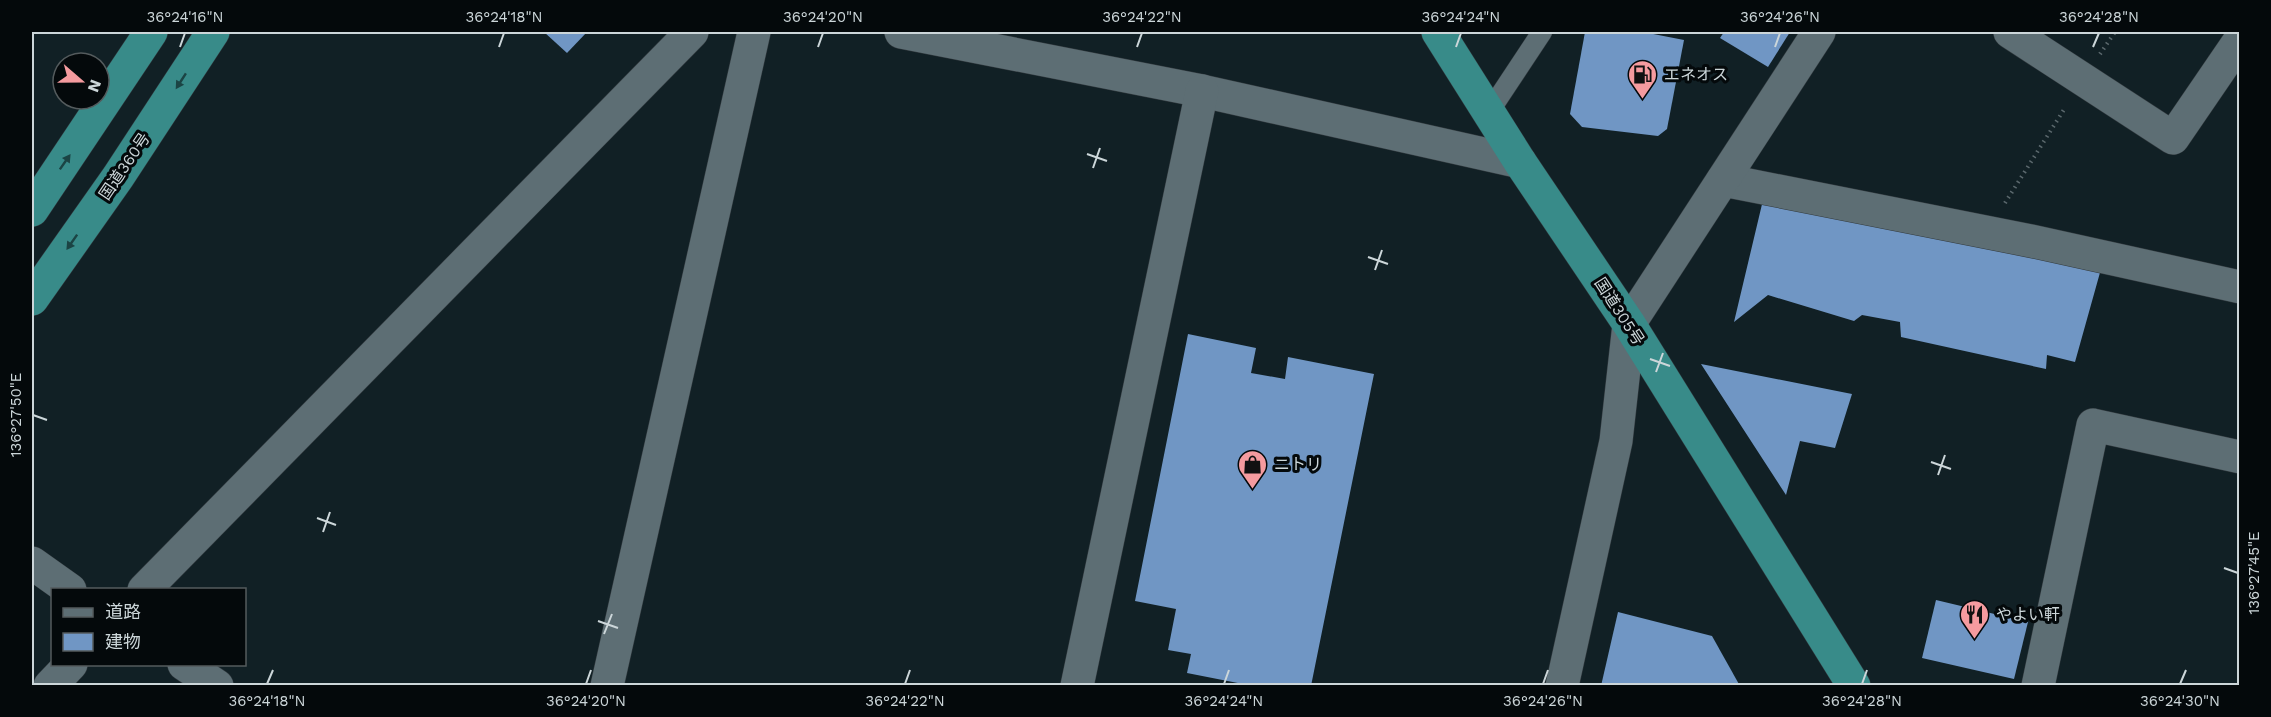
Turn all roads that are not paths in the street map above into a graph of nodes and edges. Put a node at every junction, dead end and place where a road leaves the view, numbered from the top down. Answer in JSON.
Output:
{"nodes":[{"id":1,"x":151,"y":32,"type":"edge"},
{"id":2,"x":213,"y":32,"type":"edge"},
{"id":3,"x":692,"y":32,"type":"edge"},
{"id":4,"x":754,"y":32,"type":"edge"},
{"id":5,"x":901,"y":32,"type":"edge"},
{"id":6,"x":1438,"y":32,"type":"edge"},
{"id":7,"x":1542,"y":32,"type":"edge"},
{"id":8,"x":1818,"y":32,"type":"edge"},
{"id":9,"x":2010,"y":32,"type":"edge"},
{"id":10,"x":2240,"y":40,"type":"edge"},
{"id":11,"x":1202,"y":91,"type":"junction"},
{"id":12,"x":1489,"y":112,"type":"junction"},
{"id":13,"x":1520,"y":162,"type":"junction"},
{"id":14,"x":1722,"y":180,"type":"junction"},
{"id":15,"x":32,"y":210,"type":"edge"},
{"id":16,"x":2237,"y":282,"type":"edge"},
{"id":17,"x":32,"y":299,"type":"edge"},
{"id":18,"x":1629,"y":324,"type":"junction"},
{"id":19,"x":2240,"y":458,"type":"edge"},
{"id":20,"x":32,"y":563,"type":"edge"},
{"id":21,"x":67,"y":588,"type":"edge"},
{"id":22,"x":146,"y":588,"type":"edge"},
{"id":23,"x":69,"y":666,"type":"edge"},
{"id":24,"x":187,"y":666,"type":"edge"},
{"id":25,"x":50,"y":686,"type":"edge"},
{"id":26,"x":217,"y":686,"type":"edge"},
{"id":27,"x":608,"y":686,"type":"edge"},
{"id":28,"x":1077,"y":686,"type":"edge"},
{"id":29,"x":1562,"y":686,"type":"edge"},
{"id":30,"x":1854,"y":686,"type":"edge"},
{"id":31,"x":2038,"y":686,"type":"edge"}],
"edges":[{"from":15,"to":1,"type":"highway","one_way":true},
{"from":2,"to":17,"type":"highway","name":"国道360号","one_way":true},
{"from":3,"to":22,"type":"street"},
{"from":4,"to":27,"type":"street"},
{"from":5,"to":11,"type":"street"},
{"from":6,"to":12,"type":"highway","name":"国道305号"},
{"from":7,"to":12,"type":"lane"},
{"from":8,"to":14,"type":"street"},
{"from":9,"to":10,"type":"street"},
{"from":11,"to":13,"type":"street"},
{"from":11,"to":28,"type":"street"},
{"from":12,"to":13,"type":"highway","name":"国道305号"},
{"from":13,"to":18,"type":"highway","name":"国道305号"},
{"from":14,"to":16,"type":"street"},
{"from":14,"to":18,"type":"street"},
{"from":18,"to":29,"type":"street"},
{"from":18,"to":30,"type":"highway","name":"国道305号"},
{"from":19,"to":31,"type":"street"},
{"from":20,"to":21,"type":"street"},
{"from":23,"to":25,"type":"street"},
{"from":24,"to":26,"type":"street"}]}
